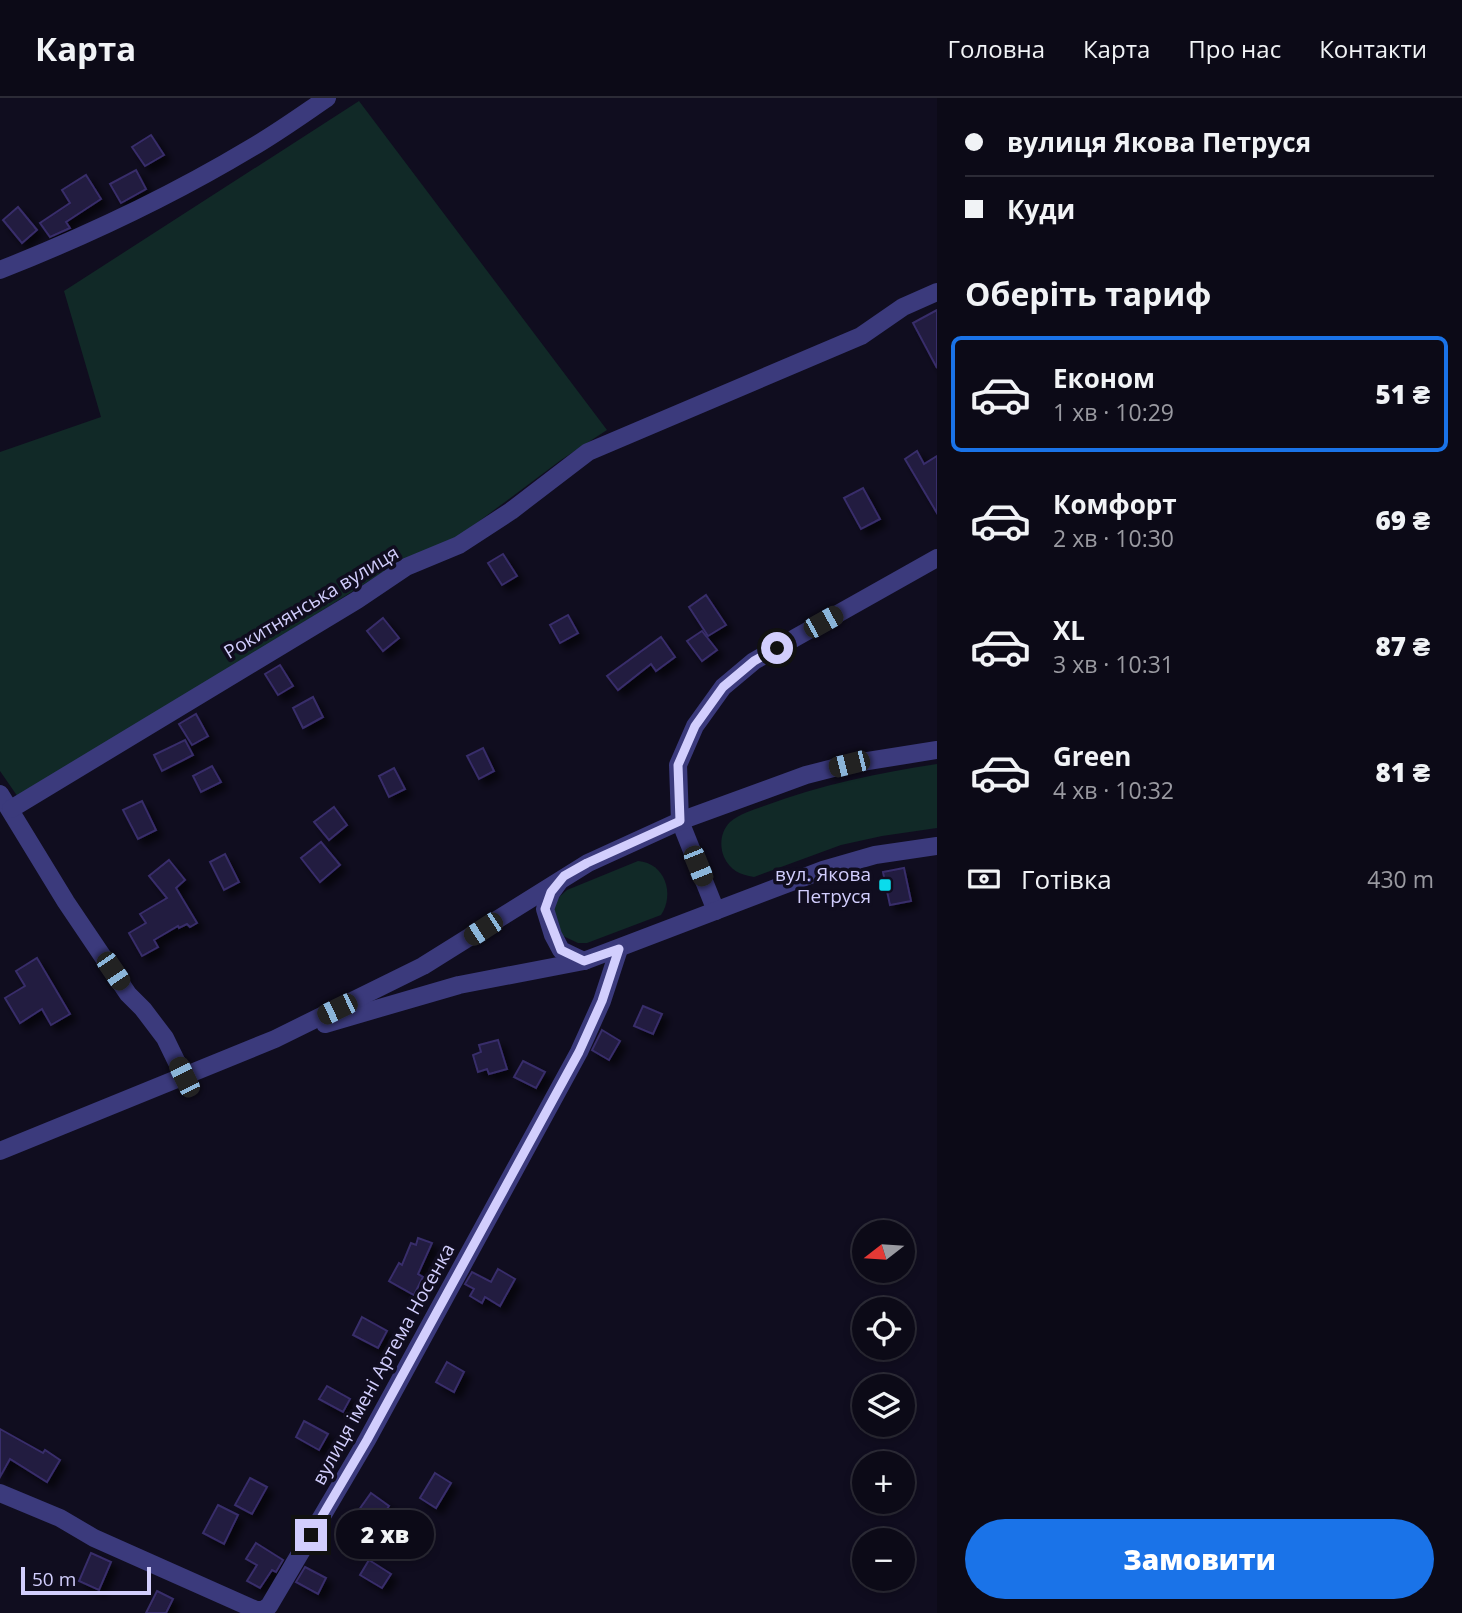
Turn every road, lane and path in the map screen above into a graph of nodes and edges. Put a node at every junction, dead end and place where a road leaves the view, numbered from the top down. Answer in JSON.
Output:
{"nodes":[{"id":1,"x":327,"y":98,"type":"edge"},
{"id":2,"x":0,"y":270,"type":"edge"},
{"id":3,"x":937,"y":292,"type":"edge"},
{"id":4,"x":937,"y":558,"type":"edge"},
{"id":5,"x":937,"y":750,"type":"edge"},
{"id":6,"x":0,"y":794,"type":"edge"},
{"id":7,"x":11,"y":809,"type":"junction"},
{"id":8,"x":680,"y":821,"type":"junction"},
{"id":9,"x":937,"y":846,"type":"edge"},
{"id":10,"x":564,"y":876,"type":"junction"},
{"id":11,"x":716,"y":911,"type":"junction"},
{"id":12,"x":619,"y":949,"type":"junction"},
{"id":13,"x":584,"y":961,"type":"junction"},
{"id":14,"x":275,"y":1040,"type":"junction"},
{"id":15,"x":184,"y":1077,"type":"junction"},
{"id":16,"x":0,"y":1150,"type":"edge"},
{"id":17,"x":0,"y":1493,"type":"edge"}],
"edges":[{"from":1,"to":2,"type":"street"},
{"from":3,"to":7,"type":"street","name":"Рокитнянська вулиця"},
{"from":4,"to":8,"type":"street"},
{"from":5,"to":8,"type":"street"},
{"from":6,"to":7,"type":"street"},
{"from":7,"to":15,"type":"street"},
{"from":8,"to":10,"type":"street"},
{"from":8,"to":11,"type":"street"},
{"from":9,"to":11,"type":"street"},
{"from":10,"to":13,"type":"street"},
{"from":10,"to":14,"type":"street"},
{"from":11,"to":12,"type":"street"},
{"from":12,"to":13,"type":"street"},
{"from":12,"to":17,"type":"street","name":"вулиця імені Артема Носенка"},
{"from":13,"to":14,"type":"street"},
{"from":14,"to":15,"type":"street"},
{"from":15,"to":16,"type":"street"}]}
